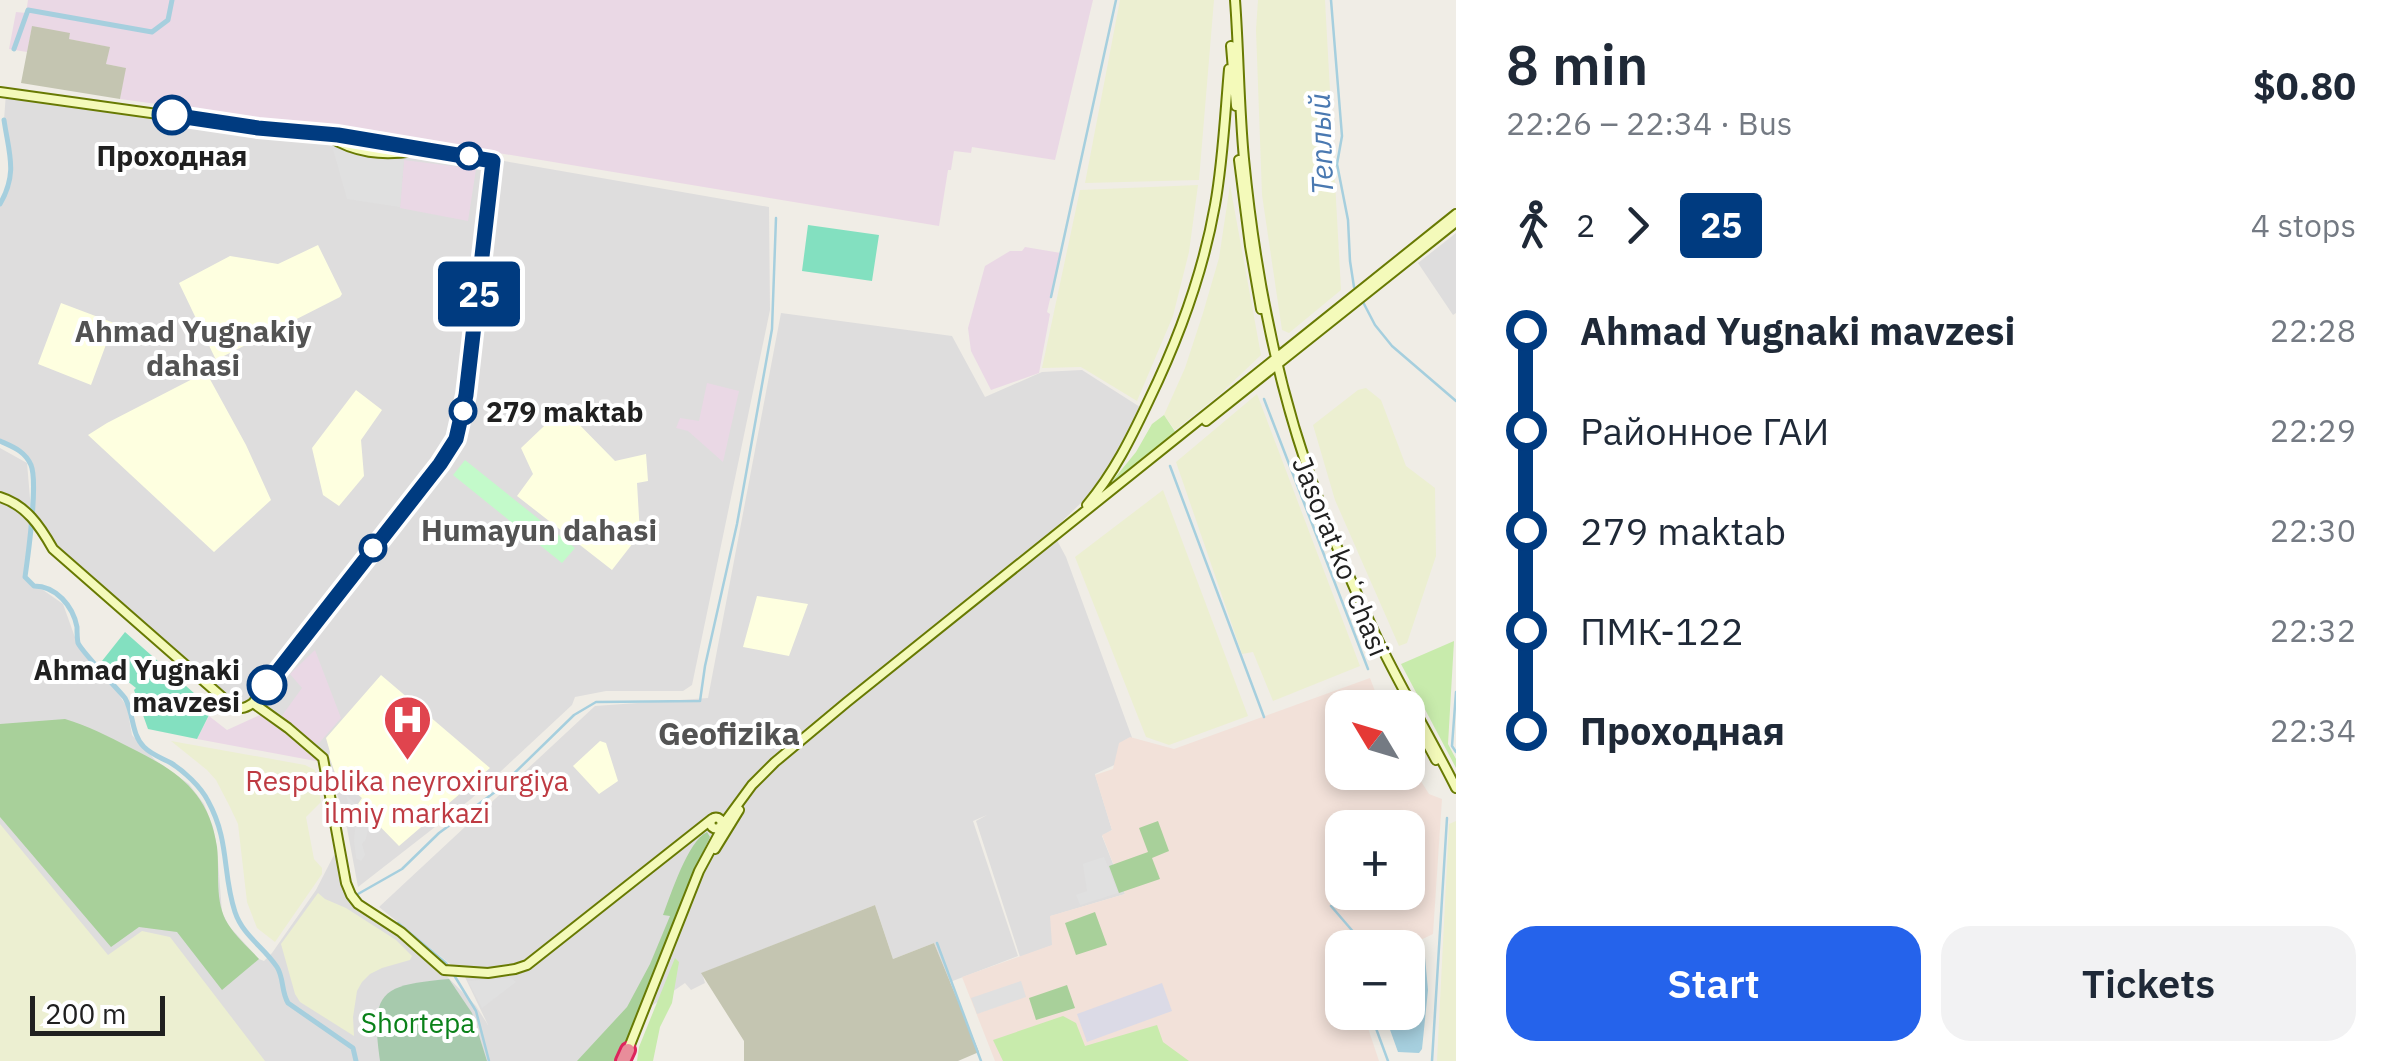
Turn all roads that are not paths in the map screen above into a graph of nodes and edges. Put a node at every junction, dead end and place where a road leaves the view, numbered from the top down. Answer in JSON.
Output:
{"nodes":[{"id":1,"x":1234,"y":0,"type":"edge"},
{"id":2,"x":1231,"y":46,"type":"junction"},
{"id":3,"x":0,"y":92,"type":"edge"},
{"id":4,"x":1456,"y":214,"type":"edge"},
{"id":5,"x":1456,"y":222,"type":"edge"},
{"id":6,"x":1275,"y":362,"type":"junction"},
{"id":7,"x":0,"y":497,"type":"edge"},
{"id":8,"x":1066,"y":526,"type":"junction"},
{"id":9,"x":253,"y":703,"type":"junction"},
{"id":10,"x":1456,"y":788,"type":"edge"},
{"id":11,"x":1456,"y":797,"type":"edge"},
{"id":12,"x":720,"y":826,"type":"junction"},
{"id":13,"x":628,"y":1056,"type":"edge"}],
"edges":[{"from":1,"to":2,"type":"street"},
{"from":1,"to":6,"type":"street"},
{"from":2,"to":6,"type":"street"},
{"from":2,"to":8,"type":"street"},
{"from":3,"to":9,"type":"street"},
{"from":4,"to":6,"type":"street"},
{"from":5,"to":6,"type":"street"},
{"from":6,"to":8,"type":"street"},
{"from":6,"to":10,"type":"street","name":"Jasorat koʻchasi"},
{"from":6,"to":11,"type":"street","name":"Jasorat koʻchasi"},
{"from":6,"to":12,"type":"street"},
{"from":7,"to":9,"type":"street"},
{"from":8,"to":12,"type":"street"},
{"from":9,"to":12,"type":"street"},
{"from":12,"to":13,"type":"street"}]}
